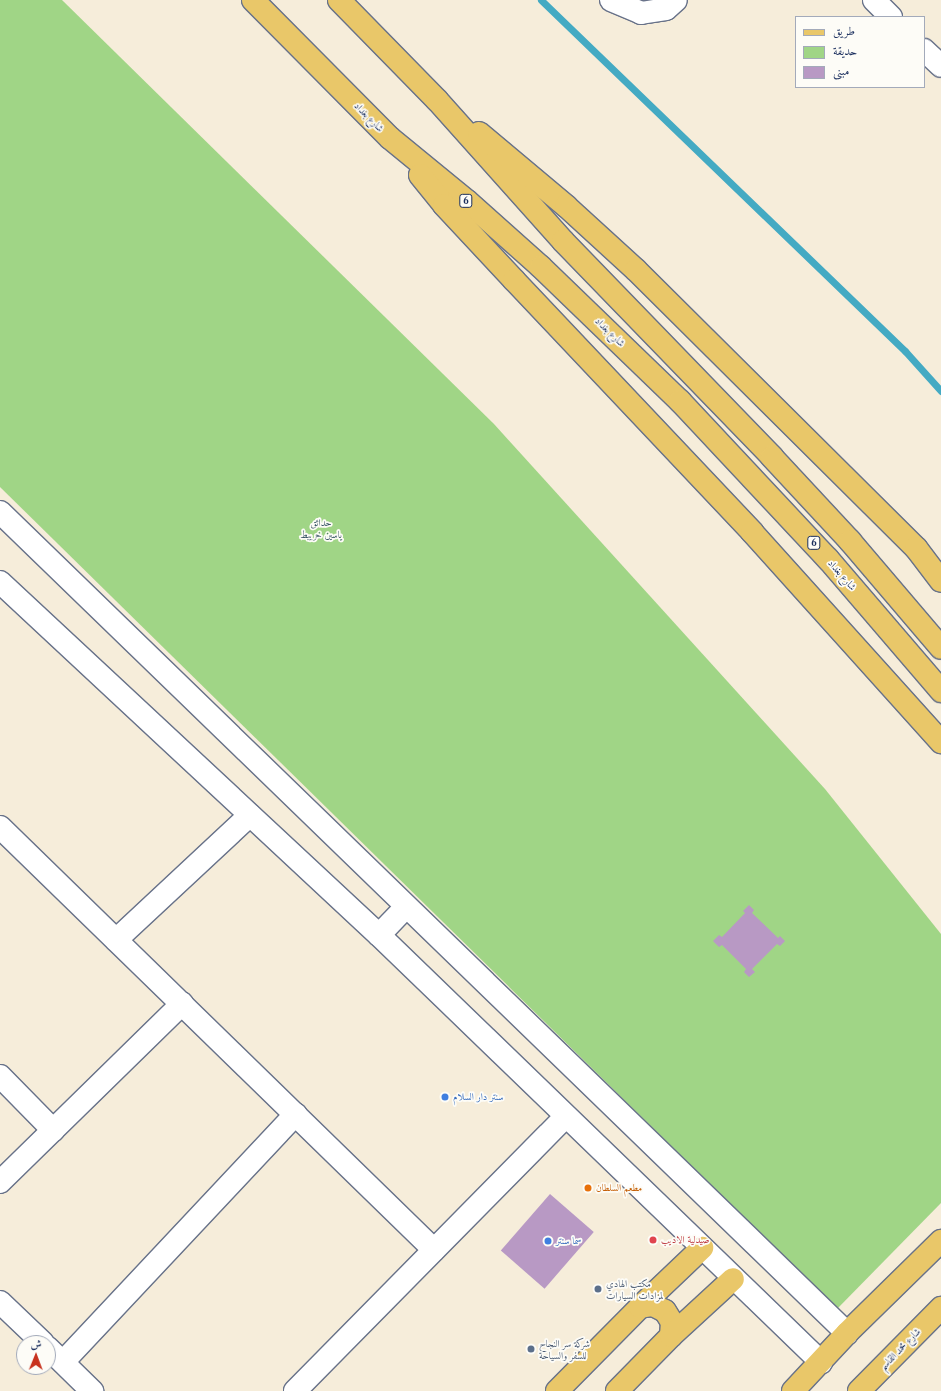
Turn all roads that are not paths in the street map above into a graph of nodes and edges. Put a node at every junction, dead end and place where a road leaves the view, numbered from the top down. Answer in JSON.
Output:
{"nodes":[{"id":1,"x":253,"y":0,"type":"edge"},
{"id":2,"x":339,"y":0,"type":"edge"},
{"id":3,"x":610,"y":0,"type":"edge"},
{"id":4,"x":676,"y":0,"type":"edge"},
{"id":5,"x":874,"y":0,"type":"edge"},
{"id":6,"x":890,"y":16,"type":"edge"},
{"id":7,"x":925,"y":51,"type":"edge"},
{"id":8,"x":941,"y":66,"type":"edge"},
{"id":9,"x":438,"y":100,"type":"junction"},
{"id":10,"x":390,"y":138,"type":"junction"},
{"id":11,"x":0,"y":512,"type":"edge"},
{"id":12,"x":941,"y":581,"type":"edge"},
{"id":13,"x":0,"y":582,"type":"edge"},
{"id":14,"x":941,"y":648,"type":"edge"},
{"id":15,"x":941,"y":692,"type":"edge"},
{"id":16,"x":941,"y":742,"type":"edge"},
{"id":17,"x":250,"y":815,"type":"junction"},
{"id":18,"x":0,"y":827,"type":"edge"},
{"id":19,"x":406,"y":907,"type":"junction"},
{"id":20,"x":380,"y":935,"type":"junction"},
{"id":21,"x":116,"y":940,"type":"junction"},
{"id":22,"x":182,"y":1004,"type":"junction"},
{"id":23,"x":0,"y":1076,"type":"edge"},
{"id":24,"x":296,"y":1114,"type":"junction"},
{"id":25,"x":566,"y":1116,"type":"junction"},
{"id":26,"x":53,"y":1130,"type":"junction"},
{"id":27,"x":0,"y":1182,"type":"edge"},
{"id":28,"x":941,"y":1241,"type":"edge"},
{"id":29,"x":702,"y":1248,"type":"junction"},
{"id":30,"x":434,"y":1250,"type":"junction"},
{"id":31,"x":733,"y":1279,"type":"junction"},
{"id":32,"x":0,"y":1302,"type":"edge"},
{"id":33,"x":640,"y":1307,"type":"junction"},
{"id":34,"x":941,"y":1308,"type":"edge"},
{"id":35,"x":847,"y":1334,"type":"junction"},
{"id":36,"x":35,"y":1335,"type":"edge"},
{"id":37,"x":670,"y":1336,"type":"junction"},
{"id":38,"x":56,"y":1354,"type":"edge"},
{"id":39,"x":56,"y":1356,"type":"edge"},
{"id":40,"x":821,"y":1362,"type":"junction"},
{"id":41,"x":303,"y":1388,"type":"edge"},
{"id":42,"x":92,"y":1391,"type":"edge"},
{"id":43,"x":557,"y":1391,"type":"edge"},
{"id":44,"x":617,"y":1391,"type":"edge"},
{"id":45,"x":793,"y":1391,"type":"edge"},
{"id":46,"x":859,"y":1391,"type":"edge"}],
"edges":[{"from":1,"to":10,"type":"main road","name":"شارع بغداد","number":"6"},
{"from":2,"to":9,"type":"main road"},
{"from":3,"to":4,"type":"street"},
{"from":5,"to":6,"type":"street"},
{"from":7,"to":8,"type":"street"},
{"from":9,"to":12,"type":"main road"},
{"from":9,"to":14,"type":"main road"},
{"from":10,"to":15,"type":"main road","name":"شارع بغداد","number":"6"},
{"from":10,"to":16,"type":"main road"},
{"from":11,"to":19,"type":"street"},
{"from":13,"to":17,"type":"street"},
{"from":17,"to":20,"type":"street"},
{"from":17,"to":21,"type":"street"},
{"from":18,"to":21,"type":"street"},
{"from":19,"to":20,"type":"street"},
{"from":19,"to":35,"type":"street"},
{"from":20,"to":25,"type":"street"},
{"from":21,"to":22,"type":"street"},
{"from":22,"to":24,"type":"street"},
{"from":22,"to":26,"type":"street"},
{"from":23,"to":26,"type":"street"},
{"from":24,"to":30,"type":"street"},
{"from":24,"to":38,"type":"street"},
{"from":25,"to":29,"type":"street"},
{"from":25,"to":30,"type":"street"},
{"from":26,"to":27,"type":"street"},
{"from":28,"to":35,"type":"main road"},
{"from":29,"to":31,"type":"street"},
{"from":29,"to":33,"type":"main road"},
{"from":30,"to":41,"type":"street"},
{"from":31,"to":37,"type":"main road"},
{"from":31,"to":40,"type":"street"},
{"from":32,"to":36,"type":"street"},
{"from":33,"to":37,"type":"main road"},
{"from":33,"to":43,"type":"main road"},
{"from":34,"to":46,"type":"main road","name":"شارع محمد القاسم"},
{"from":35,"to":40,"type":"main road"},
{"from":37,"to":44,"type":"main road"},
{"from":39,"to":42,"type":"street"},
{"from":40,"to":45,"type":"main road"}]}
